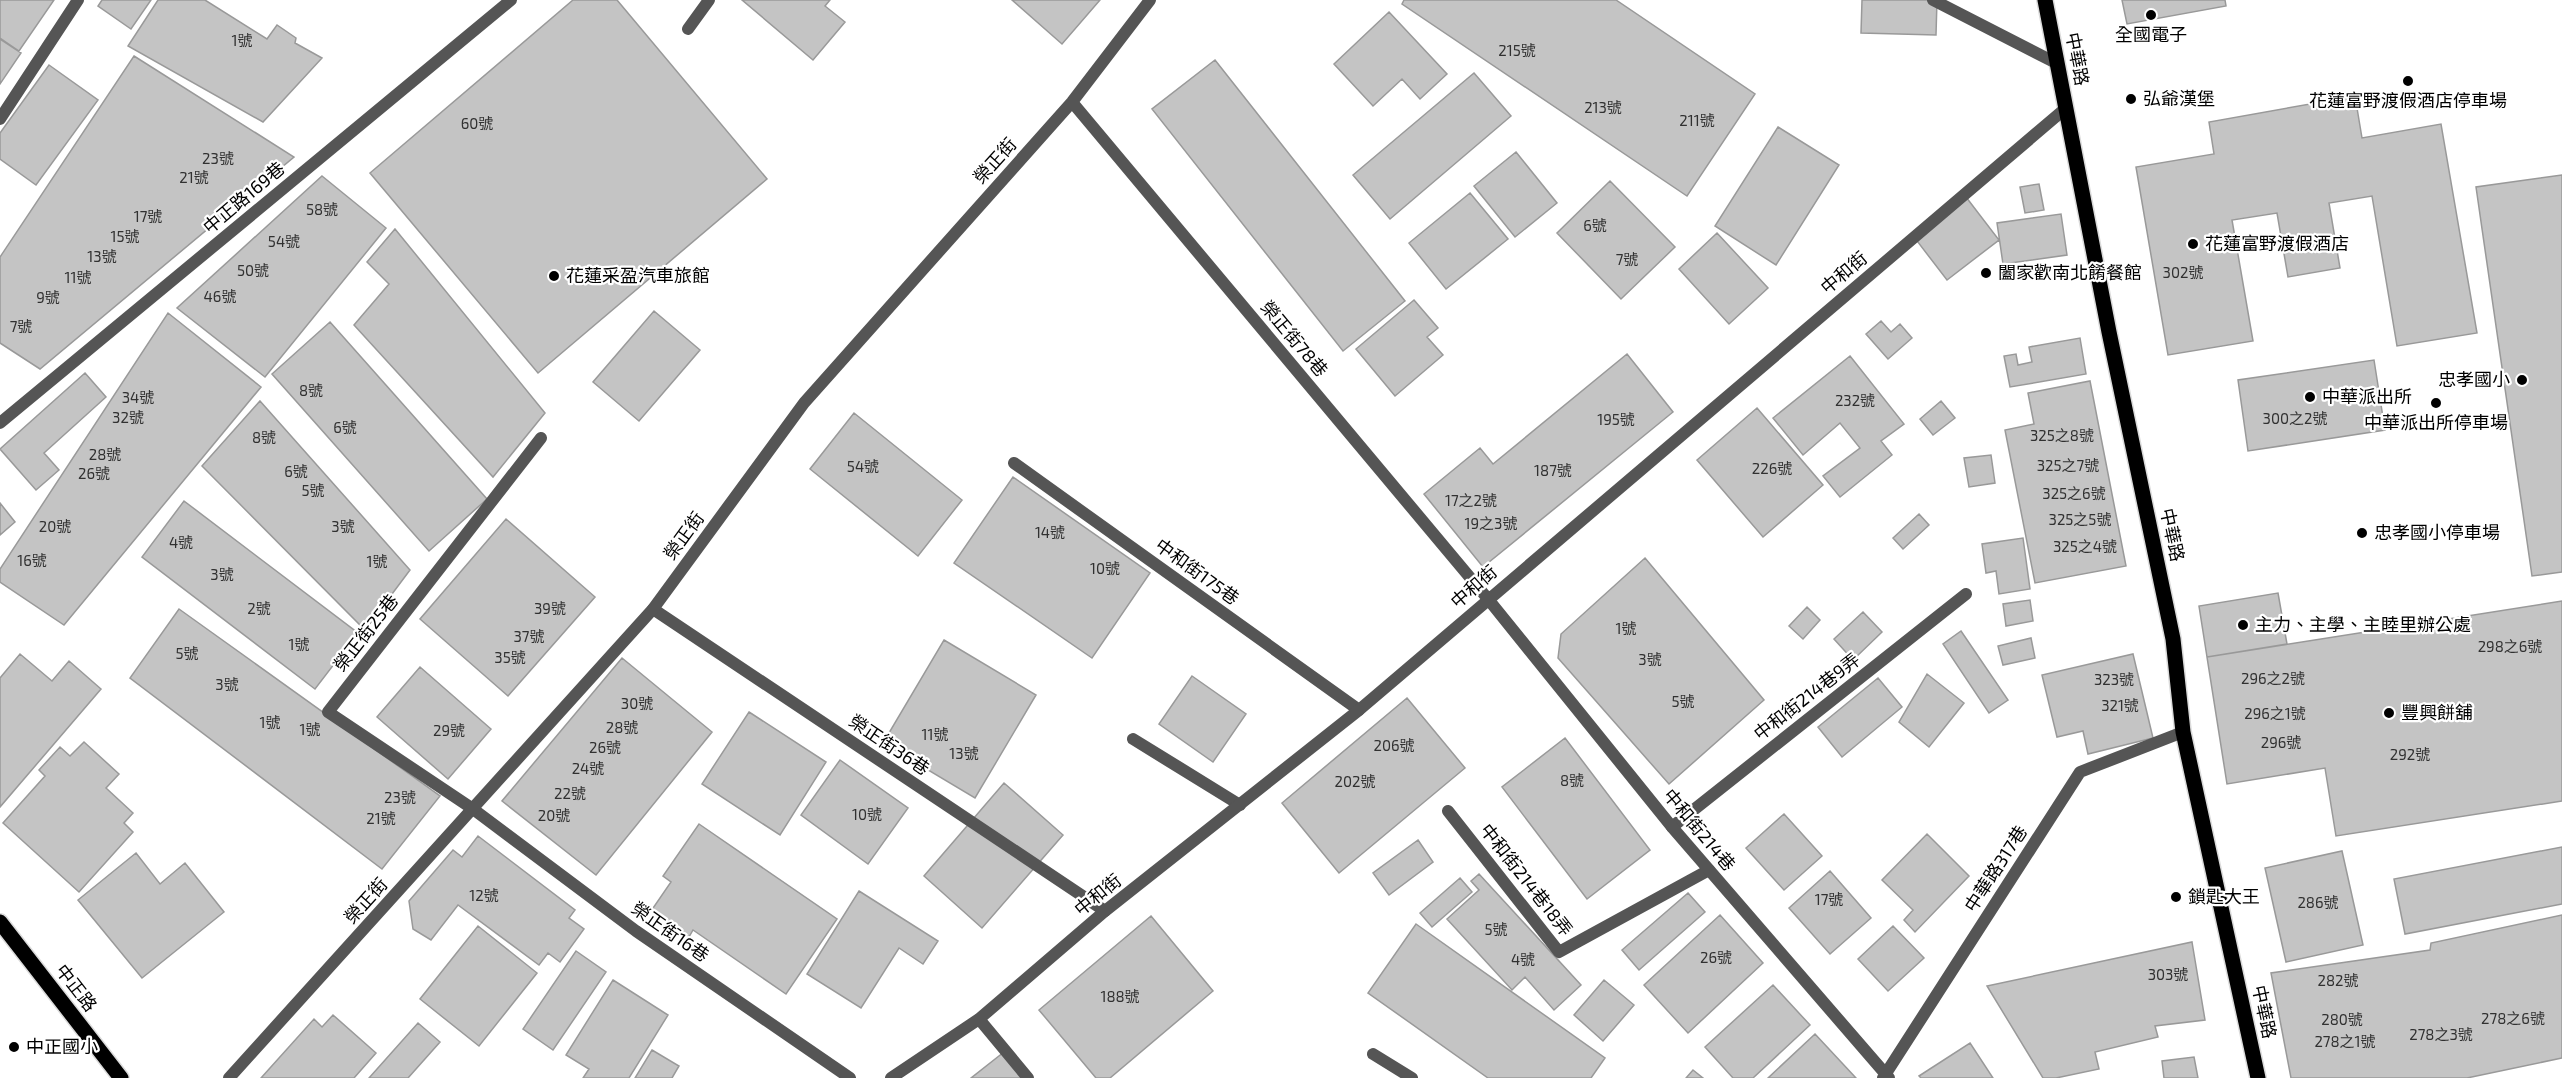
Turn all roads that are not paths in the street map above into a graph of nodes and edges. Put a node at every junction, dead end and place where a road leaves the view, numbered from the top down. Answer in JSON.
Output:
{"nodes":[{"id":1,"x":78,"y":0,"type":"edge"},
{"id":2,"x":511,"y":0,"type":"edge"},
{"id":3,"x":710,"y":0,"type":"edge"},
{"id":4,"x":1150,"y":0,"type":"edge"},
{"id":5,"x":1933,"y":0,"type":"edge"},
{"id":6,"x":2045,"y":0,"type":"edge"},
{"id":7,"x":688,"y":29,"type":"dead end"},
{"id":8,"x":2058,"y":64,"type":"junction"},
{"id":9,"x":1072,"y":102,"type":"junction"},
{"id":10,"x":2066,"y":108,"type":"junction"},
{"id":11,"x":0,"y":119,"type":"edge"},
{"id":12,"x":0,"y":423,"type":"edge"},
{"id":13,"x":541,"y":438,"type":"dead end"},
{"id":14,"x":1014,"y":463,"type":"dead end"},
{"id":15,"x":1965,"y":594,"type":"dead end"},
{"id":16,"x":1488,"y":599,"type":"junction"},
{"id":17,"x":653,"y":609,"type":"junction"},
{"id":18,"x":1359,"y":710,"type":"junction"},
{"id":19,"x":2183,"y":732,"type":"junction"},
{"id":20,"x":1133,"y":739,"type":"dead end"},
{"id":21,"x":1240,"y":805,"type":"junction"},
{"id":22,"x":473,"y":809,"type":"junction"},
{"id":23,"x":1448,"y":811,"type":"dead end"},
{"id":24,"x":1672,"y":827,"type":"junction"},
{"id":25,"x":1709,"y":870,"type":"junction"},
{"id":26,"x":1106,"y":911,"type":"junction"},
{"id":27,"x":0,"y":922,"type":"edge"},
{"id":28,"x":979,"y":1019,"type":"junction"},
{"id":29,"x":1373,"y":1054,"type":"dead end"},
{"id":30,"x":1886,"y":1076,"type":"edge"},
{"id":31,"x":121,"y":1078,"type":"edge"},
{"id":32,"x":229,"y":1078,"type":"edge"},
{"id":33,"x":850,"y":1078,"type":"edge"},
{"id":34,"x":891,"y":1078,"type":"edge"},
{"id":35,"x":1028,"y":1078,"type":"edge"},
{"id":36,"x":1412,"y":1078,"type":"edge"},
{"id":37,"x":2258,"y":1078,"type":"edge"}],
"edges":[{"from":1,"to":11,"type":"street"},
{"from":2,"to":12,"type":"street","name":"中正路169巷"},
{"from":3,"to":7,"type":"street"},
{"from":4,"to":9,"type":"street","name":"榮正街"},
{"from":5,"to":8,"type":"street"},
{"from":6,"to":8,"type":"main road","name":"中華路"},
{"from":8,"to":10,"type":"main road","name":"中華路"},
{"from":9,"to":16,"type":"street","name":"榮正街78巷"},
{"from":9,"to":17,"type":"street","name":"榮正街"},
{"from":10,"to":16,"type":"street","name":"中和街"},
{"from":10,"to":19,"type":"main road","name":"中華路"},
{"from":13,"to":22,"type":"street","name":"榮正街25巷"},
{"from":14,"to":18,"type":"street","name":"中和街175巷"},
{"from":15,"to":24,"type":"street","name":"中和街214巷9弄"},
{"from":16,"to":18,"type":"street","name":"中和街"},
{"from":16,"to":24,"type":"street","name":"中和街214巷"},
{"from":17,"to":22,"type":"street","name":"榮正街"},
{"from":17,"to":26,"type":"street","name":"榮正街36巷"},
{"from":18,"to":21,"type":"street","name":"中和街"},
{"from":19,"to":30,"type":"street","name":"中華路317巷"},
{"from":19,"to":37,"type":"main road","name":"中華路"},
{"from":20,"to":21,"type":"street"},
{"from":21,"to":26,"type":"street","name":"中和街"},
{"from":22,"to":32,"type":"street","name":"榮正街"},
{"from":22,"to":33,"type":"street","name":"榮正街16巷"},
{"from":23,"to":25,"type":"street","name":"中和街214巷18弄"},
{"from":24,"to":25,"type":"street","name":"中和街214巷"},
{"from":25,"to":30,"type":"street","name":"中和街214巷"},
{"from":26,"to":28,"type":"street","name":"中和街"},
{"from":27,"to":31,"type":"main road","name":"中正路"},
{"from":28,"to":34,"type":"street","name":"中和街"},
{"from":28,"to":35,"type":"street"},
{"from":29,"to":36,"type":"street"}]}
